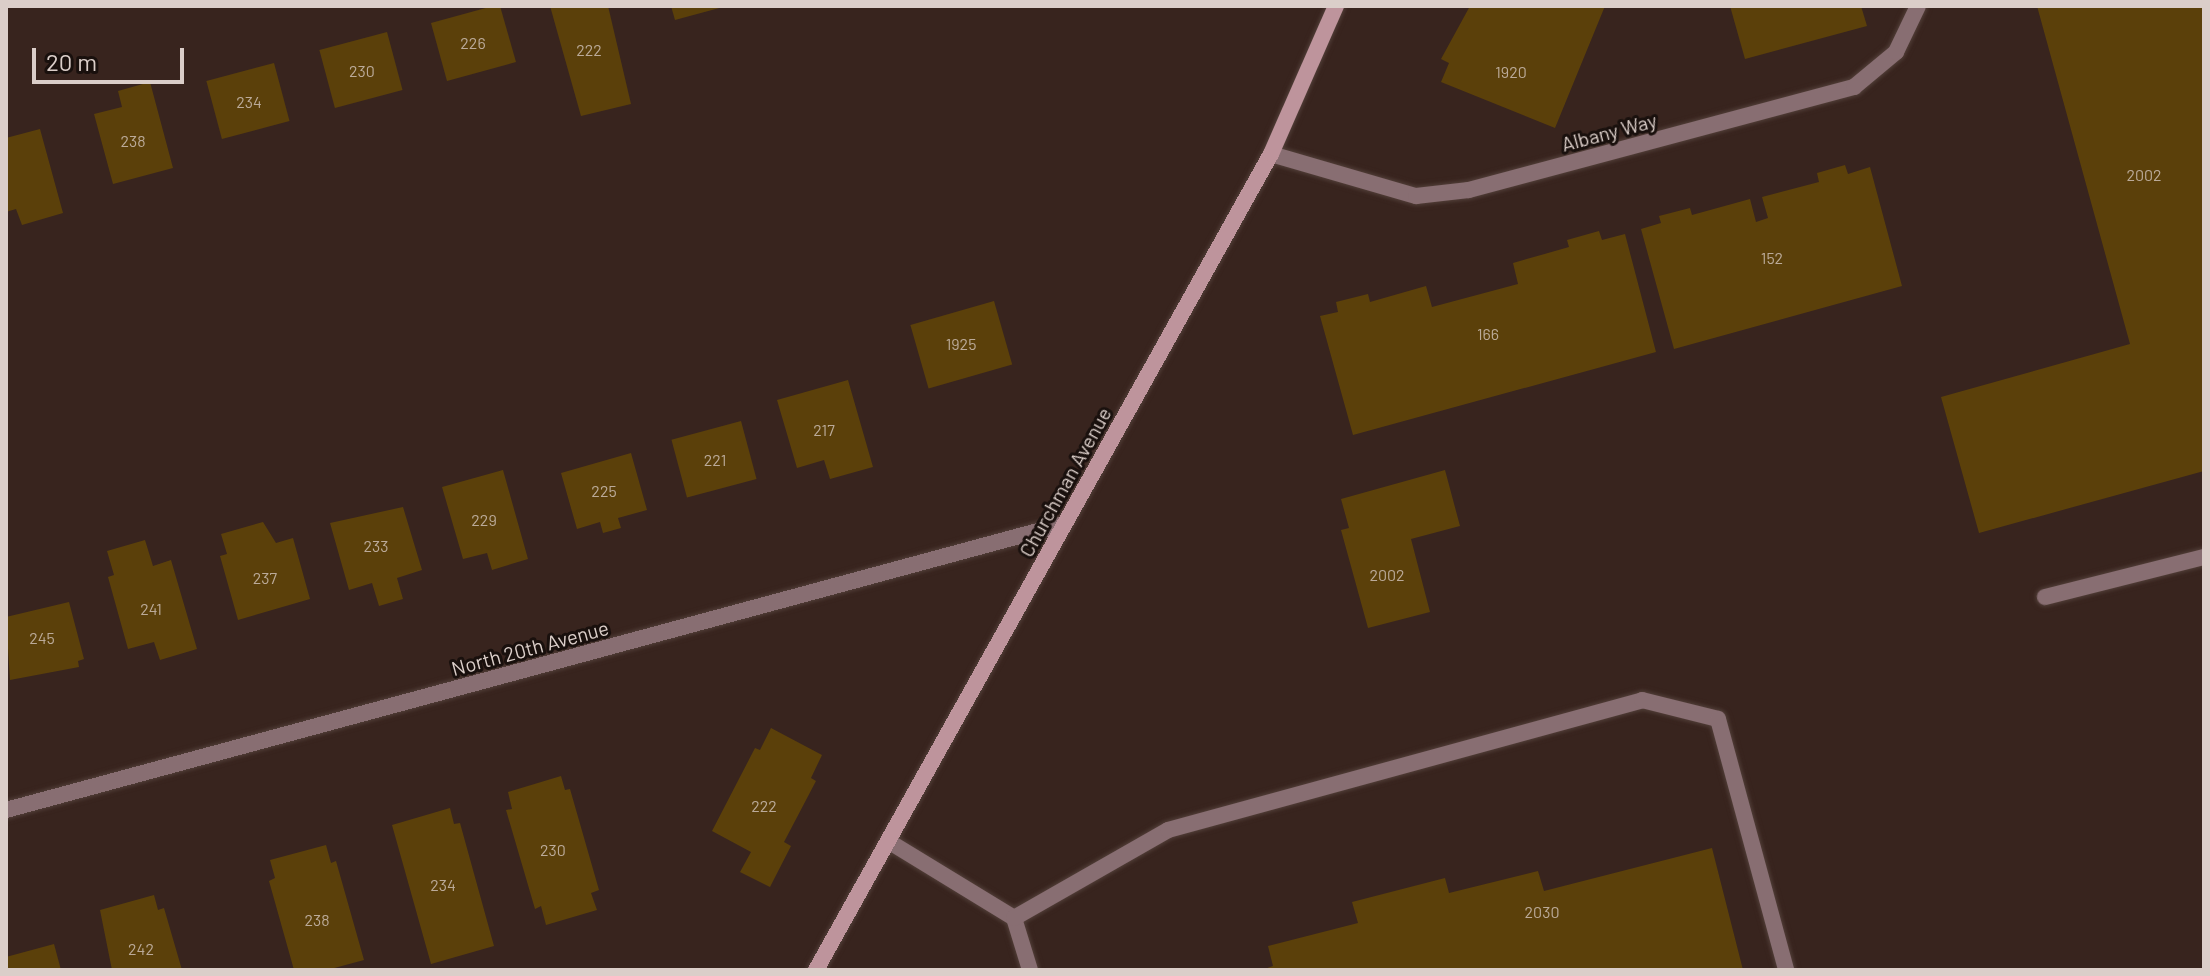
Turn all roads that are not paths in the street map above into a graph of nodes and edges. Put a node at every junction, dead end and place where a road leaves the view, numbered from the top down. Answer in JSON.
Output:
{"nodes":[{"id":1,"x":1336,"y":6,"type":"edge"},
{"id":2,"x":1918,"y":6,"type":"edge"},
{"id":3,"x":1271,"y":154,"type":"junction"},
{"id":4,"x":1064,"y":524,"type":"junction"},
{"id":5,"x":2204,"y":557,"type":"edge"},
{"id":6,"x":2045,"y":597,"type":"dead end"},
{"id":7,"x":6,"y":810,"type":"edge"},
{"id":8,"x":888,"y":841,"type":"junction"},
{"id":9,"x":1014,"y":918,"type":"junction"},
{"id":10,"x":816,"y":970,"type":"edge"},
{"id":11,"x":1030,"y":970,"type":"edge"},
{"id":12,"x":1786,"y":970,"type":"edge"}],
"edges":[{"from":1,"to":3,"type":"main road","name":"Churchman Avenue"},
{"from":2,"to":3,"type":"street","name":"Albany Way"},
{"from":3,"to":4,"type":"main road","name":"Churchman Avenue"},
{"from":4,"to":7,"type":"street","name":"North 20th Avenue"},
{"from":4,"to":8,"type":"main road","name":"Churchman Avenue"},
{"from":5,"to":6,"type":"street"},
{"from":8,"to":9,"type":"street"},
{"from":8,"to":10,"type":"main road","name":"Churchman Avenue"},
{"from":9,"to":11,"type":"street"},
{"from":9,"to":12,"type":"street"}]}
